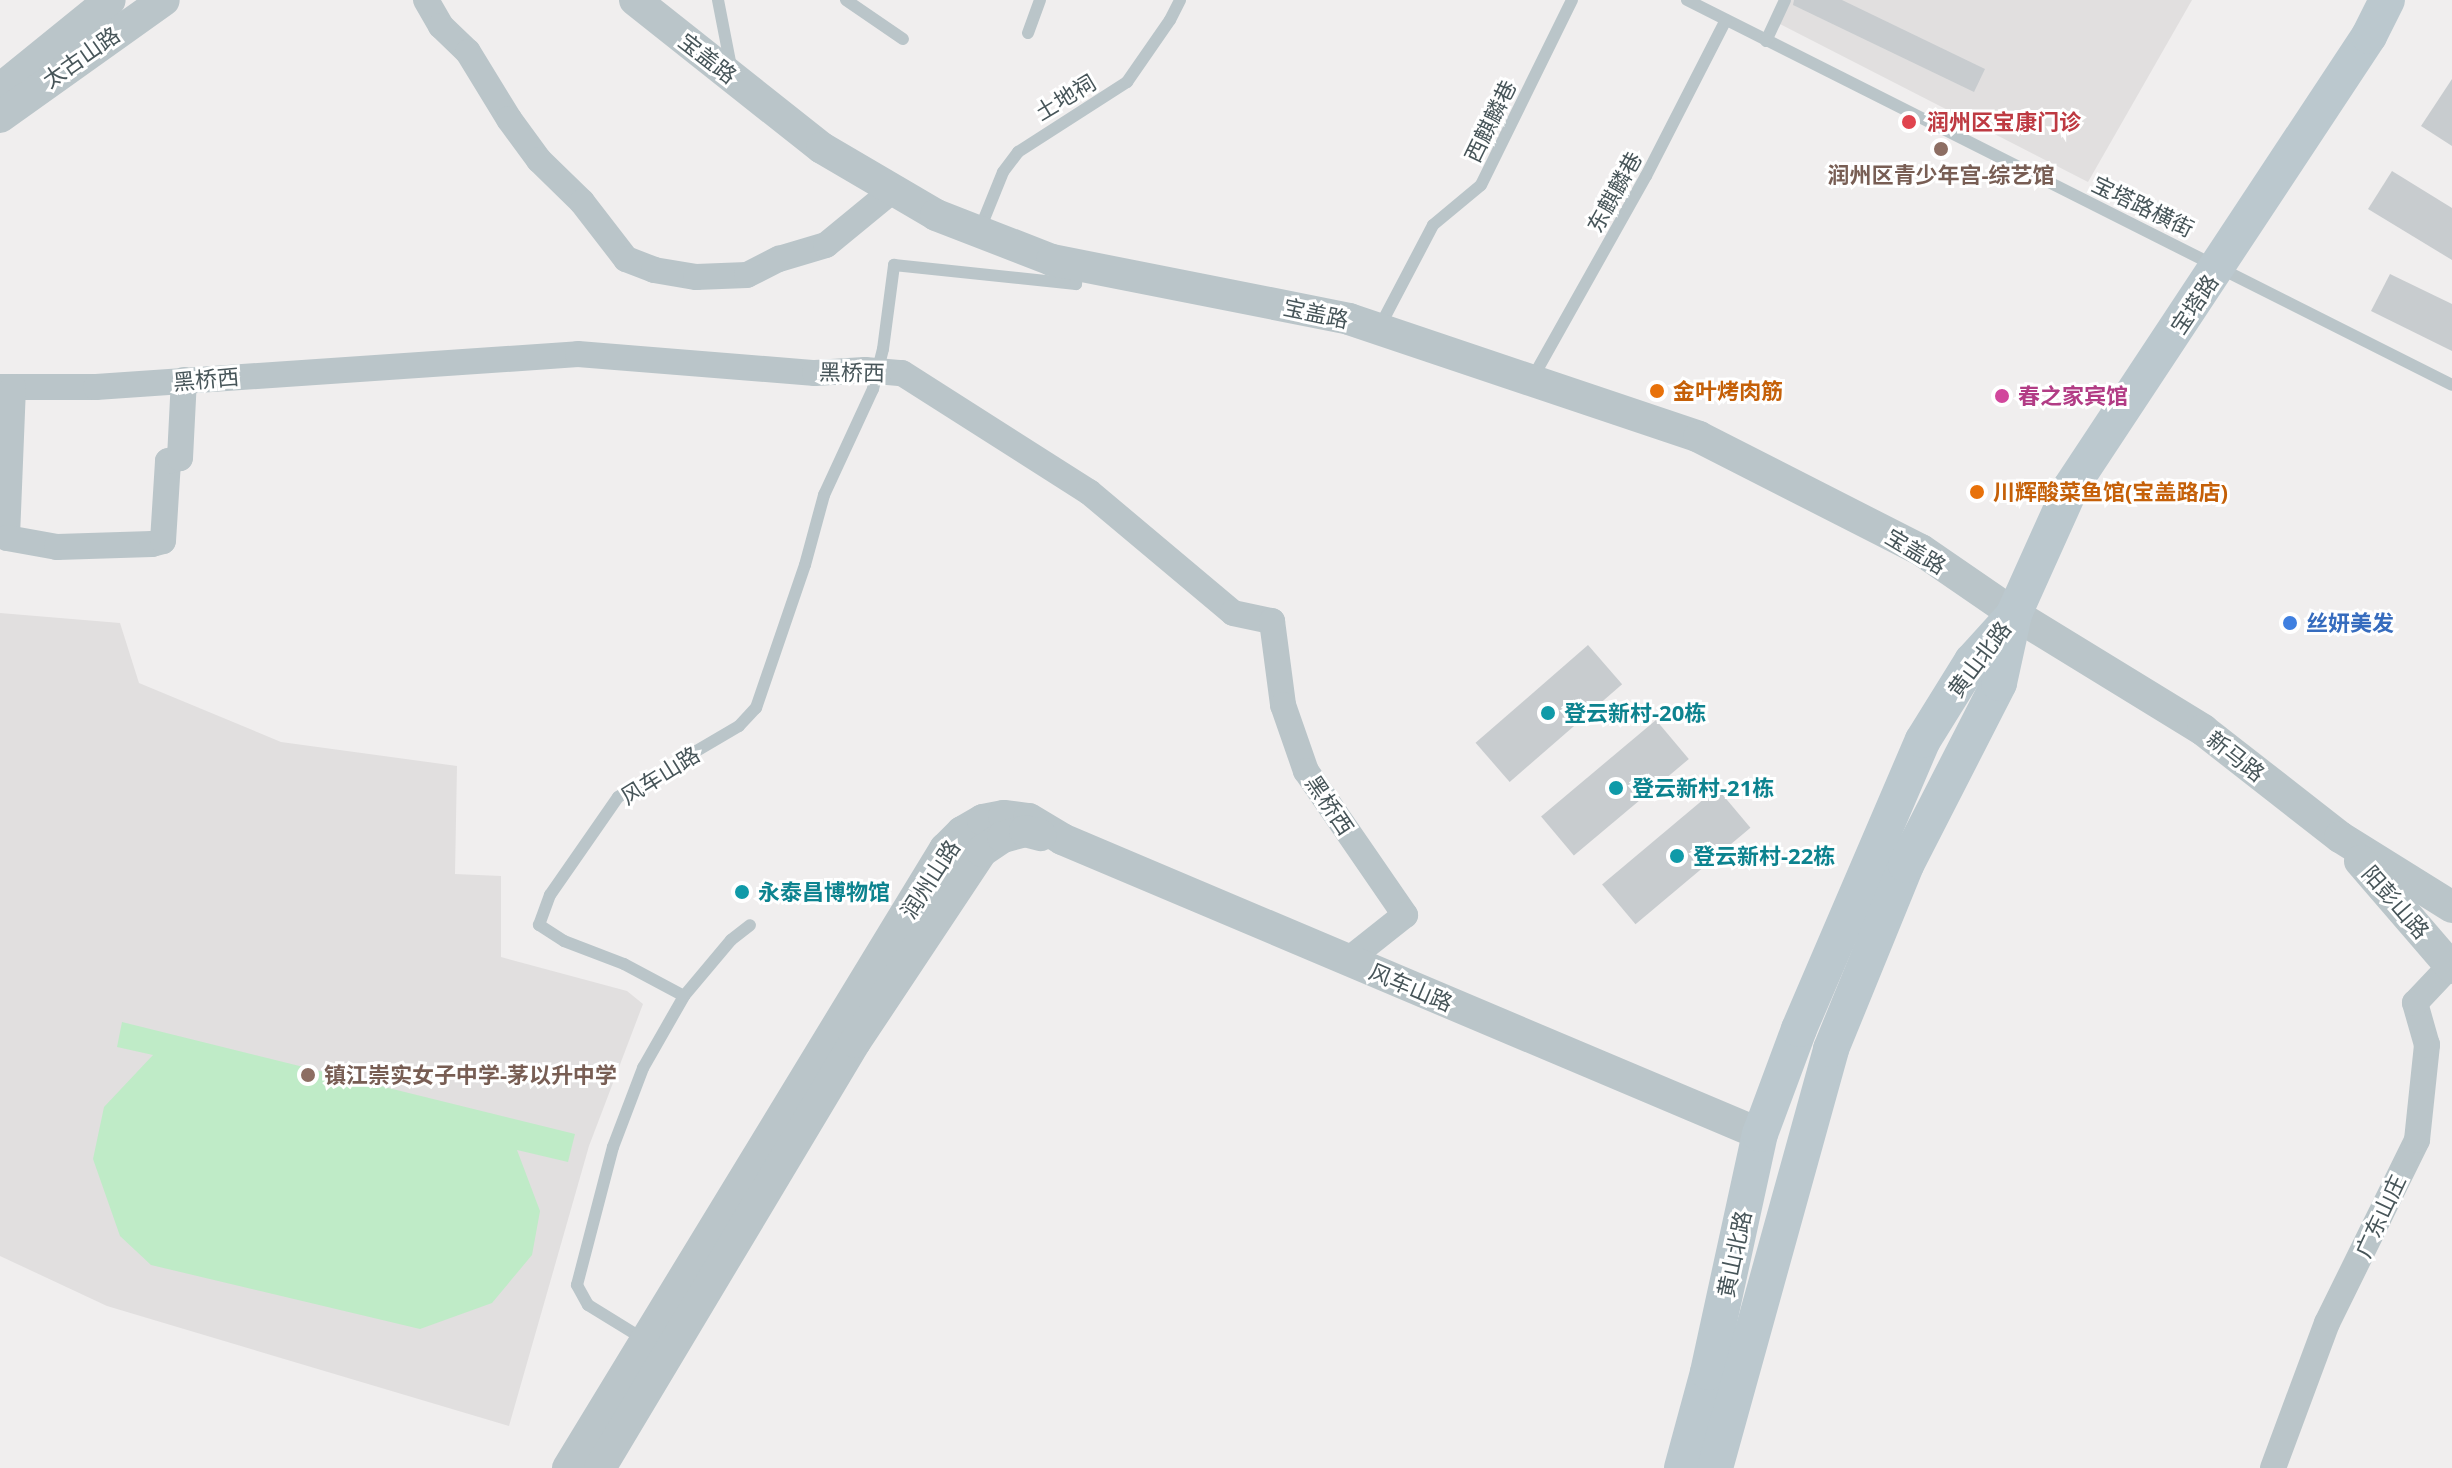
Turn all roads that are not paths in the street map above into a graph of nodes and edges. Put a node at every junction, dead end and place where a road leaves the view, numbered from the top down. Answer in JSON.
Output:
{"nodes":[{"id":1,"x":110,"y":0,"type":"edge"},
{"id":2,"x":164,"y":0,"type":"edge"},
{"id":3,"x":426,"y":0,"type":"edge"},
{"id":4,"x":635,"y":0,"type":"edge"},
{"id":5,"x":718,"y":0,"type":"edge"},
{"id":6,"x":846,"y":0,"type":"edge"},
{"id":7,"x":1040,"y":0,"type":"edge"},
{"id":8,"x":1180,"y":0,"type":"edge"},
{"id":9,"x":1572,"y":0,"type":"edge"},
{"id":10,"x":1687,"y":0,"type":"edge"},
{"id":11,"x":1785,"y":0,"type":"edge"},
{"id":12,"x":2387,"y":0,"type":"edge"},
{"id":13,"x":1726,"y":20,"type":"junction"},
{"id":14,"x":1028,"y":33,"type":"dead end"},
{"id":15,"x":903,"y":39,"type":"dead end"},
{"id":16,"x":1766,"y":41,"type":"junction"},
{"id":17,"x":733,"y":77,"type":"junction"},
{"id":18,"x":0,"y":89,"type":"edge"},
{"id":19,"x":0,"y":117,"type":"edge"},
{"id":20,"x":893,"y":190,"type":"junction"},
{"id":21,"x":978,"y":231,"type":"junction"},
{"id":22,"x":1078,"y":265,"type":"junction"},
{"id":23,"x":2220,"y":266,"type":"junction"},
{"id":24,"x":1379,"y":329,"type":"junction"},
{"id":25,"x":877,"y":371,"type":"junction"},
{"id":26,"x":184,"y":380,"type":"junction"},
{"id":27,"x":1531,"y":380,"type":"junction"},
{"id":28,"x":2452,"y":385,"type":"edge"},
{"id":29,"x":7,"y":387,"type":"edge"},
{"id":30,"x":2014,"y":614,"type":"junction"},
{"id":31,"x":2340,"y":837,"type":"junction"},
{"id":32,"x":1062,"y":839,"type":"joint"},
{"id":33,"x":2452,"y":907,"type":"edge"},
{"id":34,"x":750,"y":925,"type":"dead end"},
{"id":35,"x":1347,"y":961,"type":"junction"},
{"id":36,"x":2451,"y":967,"type":"edge"},
{"id":37,"x":684,"y":996,"type":"junction"},
{"id":38,"x":1760,"y":1134,"type":"junction"},
{"id":39,"x":657,"y":1347,"type":"junction"},
{"id":40,"x":568,"y":1468,"type":"edge"},
{"id":41,"x":600,"y":1468,"type":"edge"},
{"id":42,"x":1682,"y":1468,"type":"edge"},
{"id":43,"x":1715,"y":1468,"type":"edge"},
{"id":44,"x":2273,"y":1468,"type":"edge"}],
"edges":[{"from":1,"to":18,"type":"street","name":"太古山路"},
{"from":2,"to":19,"type":"street","name":"太古山路"},
{"from":3,"to":20,"type":"street"},
{"from":4,"to":17,"type":"street","name":"宝盖路"},
{"from":5,"to":17,"type":"lane"},
{"from":6,"to":15,"type":"lane"},
{"from":7,"to":14,"type":"lane"},
{"from":8,"to":21,"type":"lane","name":"土地祠"},
{"from":9,"to":24,"type":"lane","name":"西麒麟巷"},
{"from":10,"to":13,"type":"lane","name":"宝塔路横街"},
{"from":11,"to":16,"type":"lane"},
{"from":12,"to":23,"type":"main road","name":"宝塔路"},
{"from":13,"to":16,"type":"lane","name":"宝塔路横街"},
{"from":13,"to":27,"type":"lane","name":"东麒麟巷"},
{"from":16,"to":23,"type":"lane","name":"宝塔路横街"},
{"from":17,"to":20,"type":"street","name":"宝盖路"},
{"from":20,"to":21,"type":"street","name":"宝盖路"},
{"from":21,"to":22,"type":"street","name":"宝盖路"},
{"from":22,"to":24,"type":"street","name":"宝盖路"},
{"from":22,"to":25,"type":"lane","name":"风车山路"},
{"from":23,"to":28,"type":"lane","name":"宝塔路横街"},
{"from":23,"to":30,"type":"main road","name":"宝塔路"},
{"from":24,"to":27,"type":"street","name":"宝盖路"},
{"from":25,"to":26,"type":"street","name":"黑桥西"},
{"from":25,"to":35,"type":"street","name":"黑桥西"},
{"from":25,"to":37,"type":"lane","name":"风车山路"},
{"from":26,"to":29,"type":"street","name":"黑桥西"},
{"from":26,"to":29,"type":"street"},
{"from":27,"to":30,"type":"street","name":"宝盖路"},
{"from":30,"to":31,"type":"street","name":"新马路"},
{"from":30,"to":38,"type":"main road","name":"黄山北路"},
{"from":30,"to":43,"type":"main road","name":"黄山北路"},
{"from":31,"to":33,"type":"street","name":"新马路"},
{"from":31,"to":36,"type":"street","name":"阳彭山路"},
{"from":32,"to":35,"type":"street","name":"风车山路"},
{"from":32,"to":39,"type":"street","name":"润州山路"},
{"from":34,"to":37,"type":"lane"},
{"from":35,"to":38,"type":"street","name":"风车山路"},
{"from":36,"to":44,"type":"street","name":"广东山庄"},
{"from":37,"to":39,"type":"lane"},
{"from":38,"to":42,"type":"main road","name":"黄山北路"},
{"from":39,"to":40,"type":"street","name":"润州山路"},
{"from":39,"to":41,"type":"street","name":"润州山路"}]}
